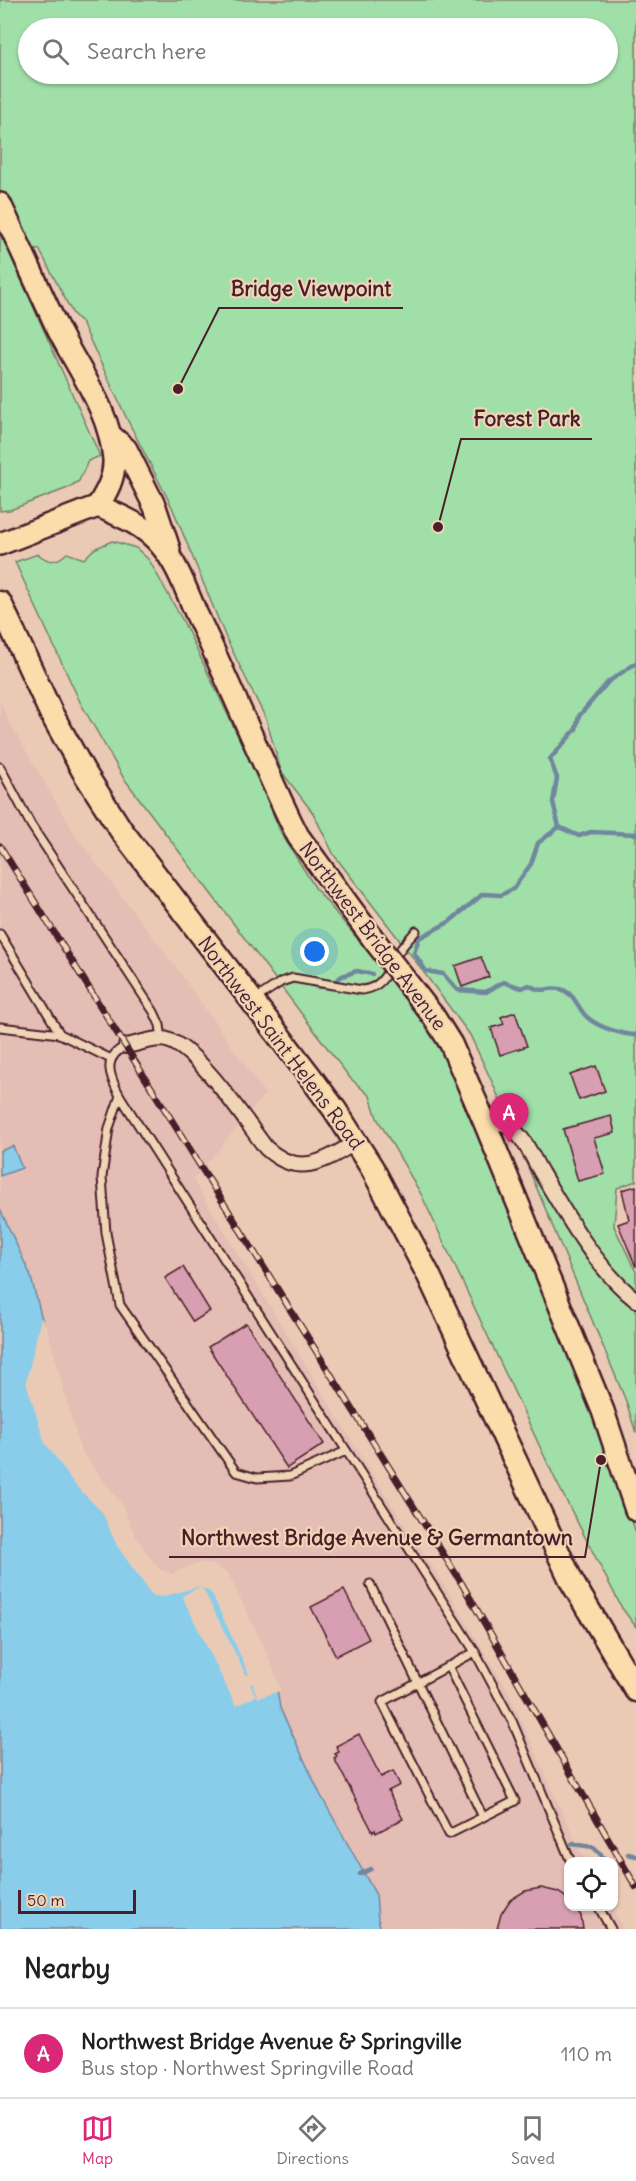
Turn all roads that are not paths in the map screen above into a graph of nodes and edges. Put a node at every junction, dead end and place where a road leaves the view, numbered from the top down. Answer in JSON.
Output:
{"nodes":[{"id":1,"x":0,"y":204,"type":"edge"},
{"id":2,"x":110,"y":435,"type":"junction"},
{"id":3,"x":98,"y":506,"type":"junction"},
{"id":4,"x":0,"y":544,"type":"edge"},
{"id":5,"x":175,"y":569,"type":"junction"},
{"id":6,"x":0,"y":603,"type":"edge"},
{"id":7,"x":0,"y":767,"type":"edge"},
{"id":8,"x":416,"y":931,"type":"dead end"},
{"id":9,"x":0,"y":934,"type":"edge"},
{"id":10,"x":251,"y":1001,"type":"junction"},
{"id":11,"x":0,"y":1027,"type":"edge"},
{"id":12,"x":60,"y":1034,"type":"junction"},
{"id":13,"x":162,"y":1039,"type":"junction"},
{"id":14,"x":126,"y":1046,"type":"joint"},
{"id":15,"x":111,"y":1059,"type":"junction"},
{"id":16,"x":120,"y":1096,"type":"junction"},
{"id":17,"x":485,"y":1123,"type":"junction"},
{"id":18,"x":356,"y":1142,"type":"junction"},
{"id":19,"x":636,"y":1300,"type":"edge"},
{"id":20,"x":346,"y":1451,"type":"junction"},
{"id":21,"x":636,"y":1510,"type":"edge"},
{"id":22,"x":370,"y":1584,"type":"dead end"},
{"id":23,"x":475,"y":1652,"type":"junction"},
{"id":24,"x":448,"y":1666,"type":"junction"},
{"id":25,"x":418,"y":1682,"type":"junction"},
{"id":26,"x":636,"y":1690,"type":"edge"},
{"id":27,"x":483,"y":1817,"type":"junction"},
{"id":28,"x":569,"y":1857,"type":"edge"},
{"id":29,"x":601,"y":1911,"type":"edge"},
{"id":30,"x":611,"y":1929,"type":"edge"}],
"edges":[{"from":1,"to":2,"type":"main road","name":"Northwest Bridge Avenue"},
{"from":2,"to":3,"type":"main road","name":"Northwest Bridge Avenue"},
{"from":2,"to":5,"type":"main road","name":"Northwest Bridge Avenue"},
{"from":3,"to":4,"type":"main road"},
{"from":3,"to":5,"type":"main road","name":"Northwest Bridge Avenue"},
{"from":5,"to":17,"type":"main road","name":"Northwest Bridge Avenue","bridge":true},
{"from":6,"to":10,"type":"highway","name":"Northwest Saint Helens Road"},
{"from":7,"to":13,"type":"lane"},
{"from":8,"to":10,"type":"lane"},
{"from":9,"to":12,"type":"lane"},
{"from":10,"to":18,"type":"highway","name":"Northwest Saint Helens Road"},
{"from":11,"to":12,"type":"lane"},
{"from":12,"to":15,"type":"lane"},
{"from":13,"to":14,"type":"street"},
{"from":13,"to":18,"type":"street"},
{"from":14,"to":15,"type":"lane"},
{"from":15,"to":16,"type":"lane"},
{"from":16,"to":20,"type":"lane"},
{"from":16,"to":20,"type":"lane"},
{"from":17,"to":19,"type":"street"},
{"from":17,"to":21,"type":"main road","name":"Northwest Bridge Avenue"},
{"from":18,"to":26,"type":"highway","name":"Northwest Saint Helens Road"},
{"from":20,"to":23,"type":"lane"},
{"from":22,"to":25,"type":"lane"},
{"from":23,"to":24,"type":"lane"},
{"from":23,"to":28,"type":"lane"},
{"from":24,"to":25,"type":"lane"},
{"from":24,"to":27,"type":"lane"},
{"from":25,"to":27,"type":"lane"},
{"from":25,"to":27,"type":"lane"},
{"from":29,"to":30,"type":"lane"}]}
